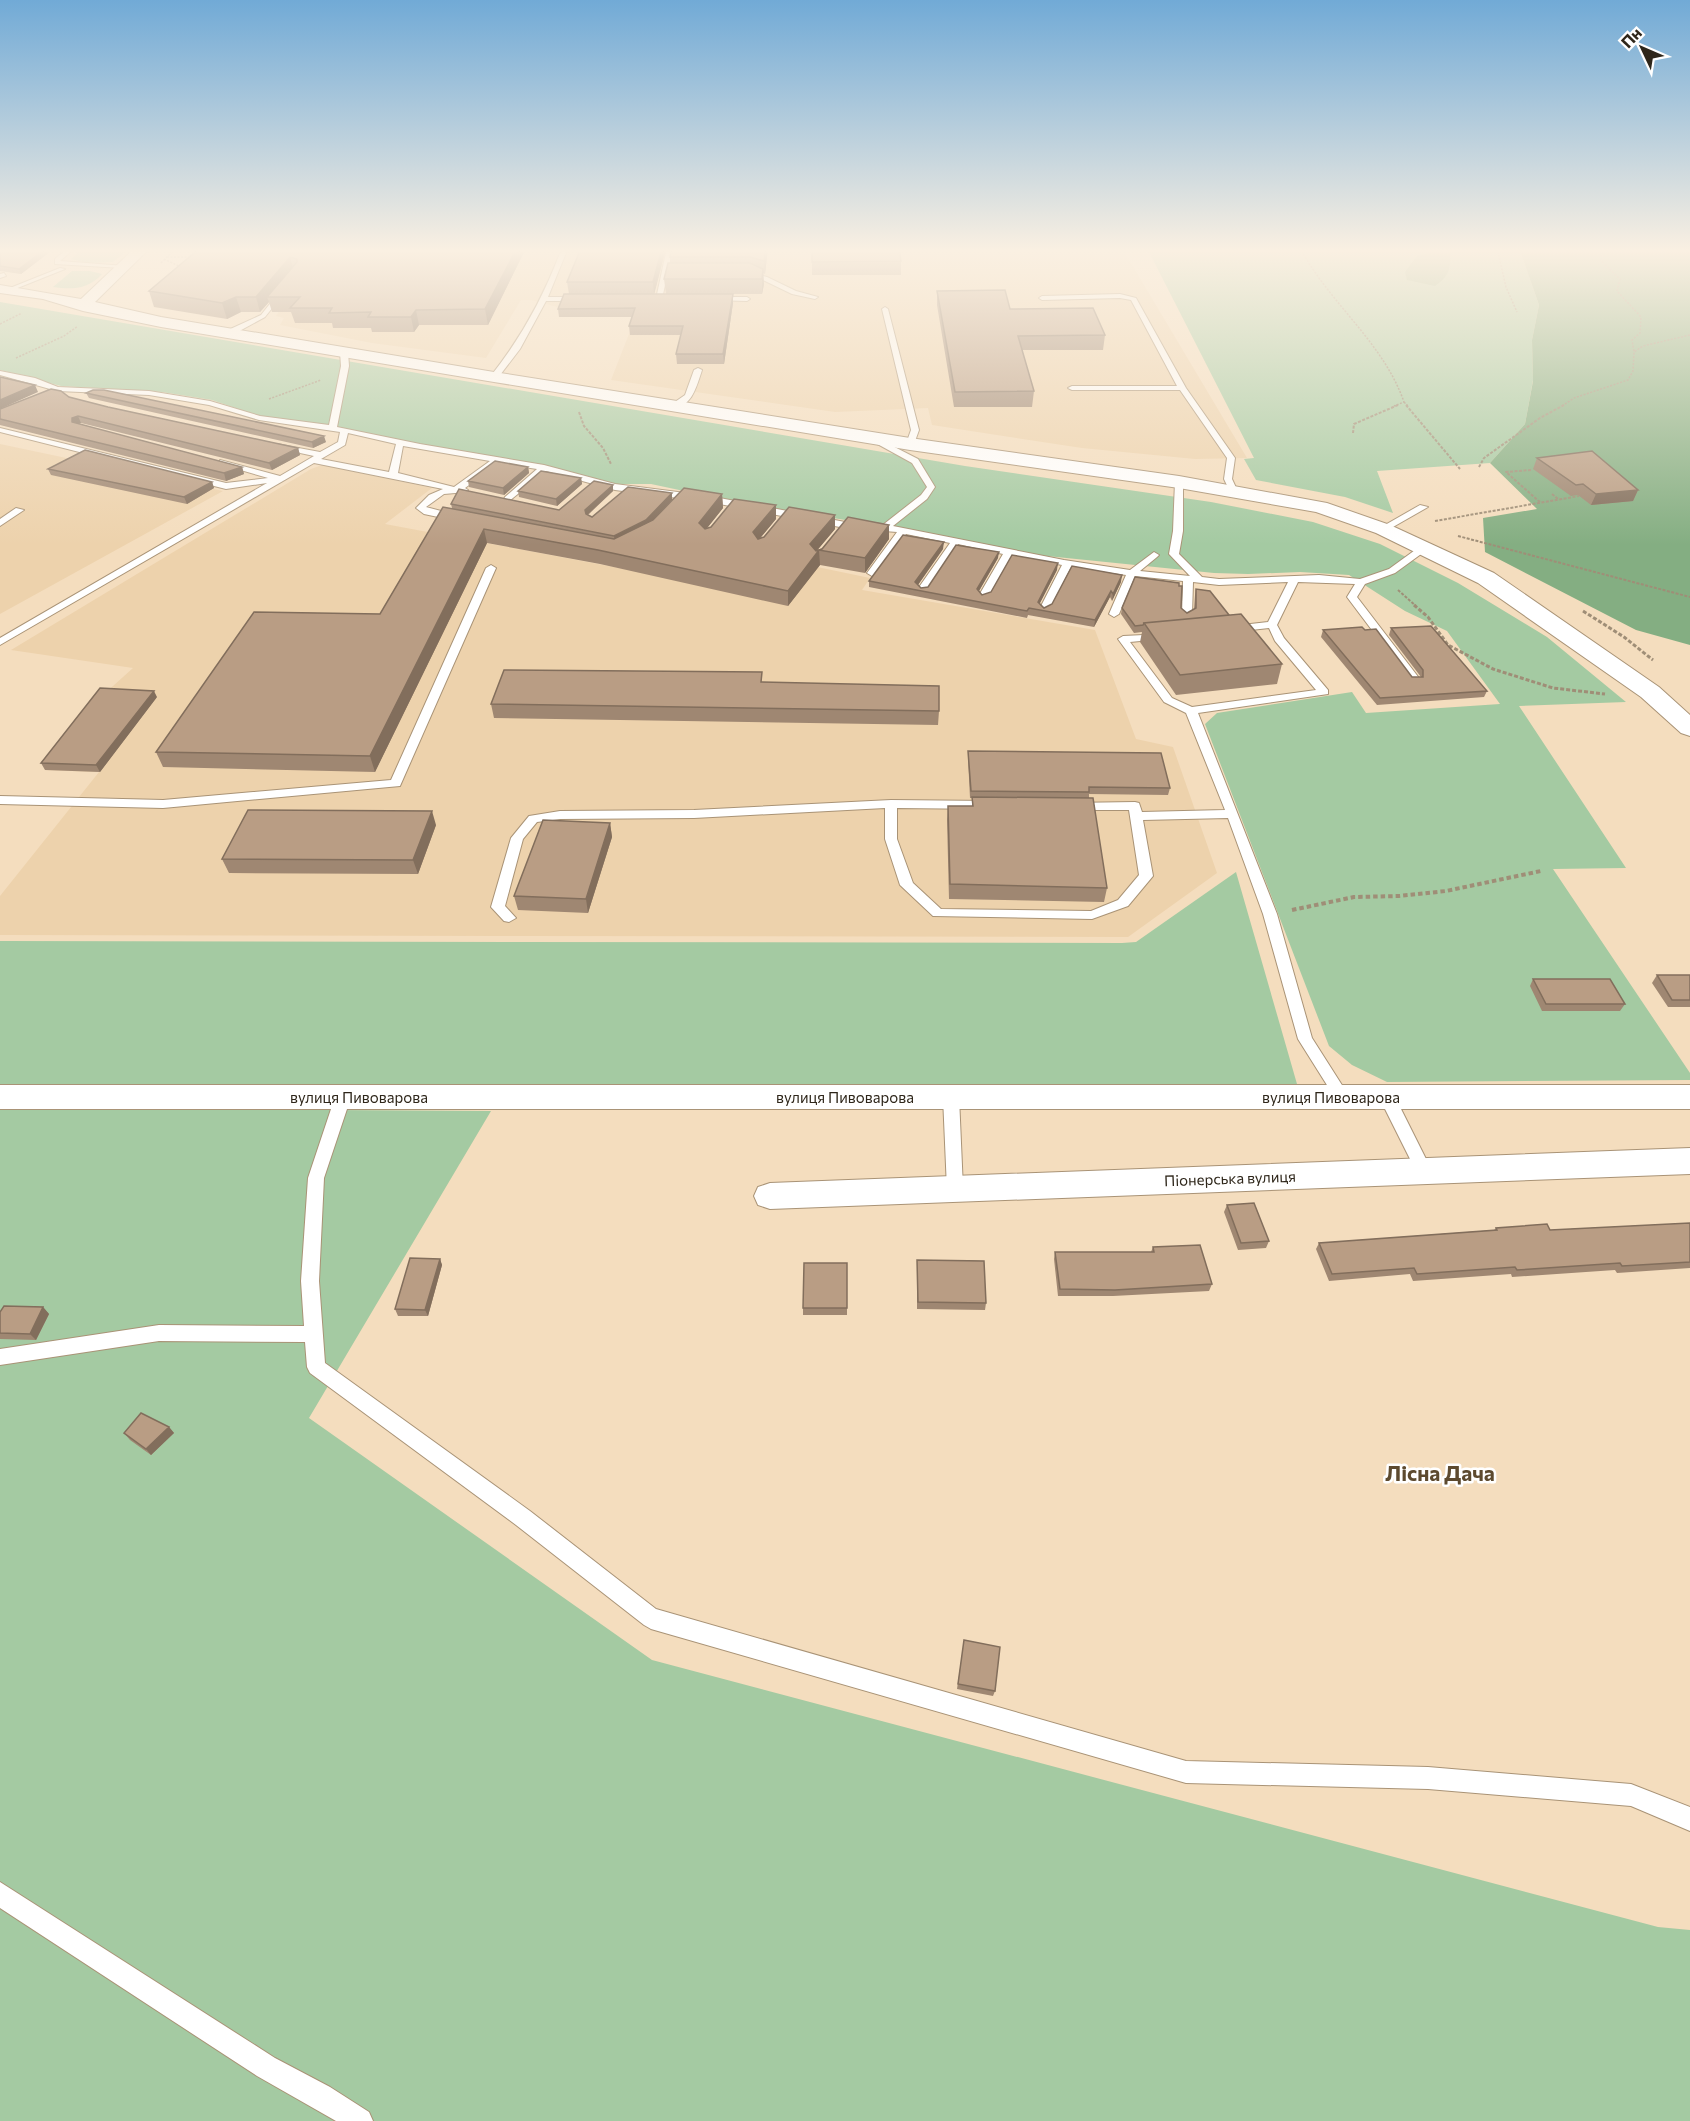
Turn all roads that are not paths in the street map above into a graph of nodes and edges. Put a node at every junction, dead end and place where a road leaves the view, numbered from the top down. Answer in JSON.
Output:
{"nodes":[{"id":1,"x":291,"y":347,"type":"edge"},
{"id":2,"x":517,"y":347,"type":"edge"},
{"id":3,"x":894,"y":347,"type":"edge"},
{"id":4,"x":1160,"y":347,"type":"edge"},
{"id":5,"x":345,"y":359,"type":"junction"},
{"id":6,"x":698,"y":370,"type":"dead end"},
{"id":7,"x":0,"y":373,"type":"edge"},
{"id":8,"x":494,"y":377,"type":"junction"},
{"id":9,"x":1072,"y":388,"type":"dead end"},
{"id":10,"x":1182,"y":388,"type":"junction"},
{"id":11,"x":57,"y":389,"type":"junction"},
{"id":12,"x":37,"y":398,"type":"edge"},
{"id":13,"x":76,"y":400,"type":"edge"},
{"id":14,"x":675,"y":406,"type":"junction"},
{"id":15,"x":335,"y":417,"type":"junction"},
{"id":16,"x":333,"y":427,"type":"junction"},
{"id":17,"x":0,"y":430,"type":"edge"},
{"id":18,"x":344,"y":430,"type":"junction"},
{"id":19,"x":384,"y":439,"type":"junction"},
{"id":20,"x":875,"y":439,"type":"junction"},
{"id":21,"x":400,"y":443,"type":"junction"},
{"id":22,"x":910,"y":444,"type":"junction"},
{"id":23,"x":275,"y":445,"type":"edge"},
{"id":24,"x":317,"y":458,"type":"junction"},
{"id":25,"x":214,"y":460,"type":"edge"},
{"id":26,"x":497,"y":460,"type":"junction"},
{"id":27,"x":544,"y":468,"type":"junction"},
{"id":28,"x":394,"y":475,"type":"junction"},
{"id":29,"x":281,"y":479,"type":"junction"},
{"id":30,"x":592,"y":482,"type":"junction"},
{"id":31,"x":1179,"y":482,"type":"junction"},
{"id":32,"x":626,"y":488,"type":"junction"},
{"id":33,"x":457,"y":489,"type":"junction"},
{"id":34,"x":584,"y":489,"type":"edge"},
{"id":35,"x":1234,"y":492,"type":"junction"},
{"id":36,"x":477,"y":493,"type":"edge"},
{"id":37,"x":618,"y":495,"type":"edge"},
{"id":38,"x":683,"y":496,"type":"junction"},
{"id":39,"x":498,"y":497,"type":"edge"},
{"id":40,"x":508,"y":500,"type":"junction"},
{"id":41,"x":521,"y":502,"type":"edge"},
{"id":42,"x":675,"y":504,"type":"edge"},
{"id":43,"x":734,"y":504,"type":"junction"},
{"id":44,"x":1423,"y":507,"type":"dead end"},
{"id":45,"x":19,"y":510,"type":"dead end"},
{"id":46,"x":727,"y":513,"type":"edge"},
{"id":47,"x":788,"y":514,"type":"junction"},
{"id":48,"x":471,"y":520,"type":"edge"},
{"id":49,"x":781,"y":522,"type":"edge"},
{"id":50,"x":0,"y":523,"type":"edge"},
{"id":51,"x":845,"y":525,"type":"junction"},
{"id":52,"x":886,"y":527,"type":"junction"},
{"id":53,"x":1383,"y":529,"type":"junction"},
{"id":54,"x":903,"y":531,"type":"junction"},
{"id":55,"x":838,"y":533,"type":"edge"},
{"id":56,"x":955,"y":542,"type":"junction"},
{"id":57,"x":1425,"y":547,"type":"junction"},
{"id":58,"x":1008,"y":552,"type":"junction"},
{"id":59,"x":1154,"y":555,"type":"dead end"},
{"id":60,"x":1068,"y":563,"type":"junction"},
{"id":61,"x":490,"y":568,"type":"dead end"},
{"id":62,"x":872,"y":573,"type":"edge"},
{"id":63,"x":1132,"y":573,"type":"junction"},
{"id":64,"x":1194,"y":580,"type":"junction"},
{"id":65,"x":1294,"y":580,"type":"junction"},
{"id":66,"x":1361,"y":582,"type":"junction"},
{"id":67,"x":922,"y":590,"type":"edge"},
{"id":68,"x":983,"y":597,"type":"edge"},
{"id":69,"x":1044,"y":610,"type":"edge"},
{"id":70,"x":1114,"y":614,"type":"dead end"},
{"id":71,"x":1187,"y":615,"type":"edge"},
{"id":72,"x":1272,"y":625,"type":"junction"},
{"id":73,"x":1218,"y":630,"type":"edge"},
{"id":74,"x":1174,"y":634,"type":"edge"},
{"id":75,"x":0,"y":642,"type":"edge"},
{"id":76,"x":1414,"y":680,"type":"edge"},
{"id":77,"x":1191,"y":711,"type":"junction"},
{"id":78,"x":1690,"y":728,"type":"edge"},
{"id":79,"x":0,"y":800,"type":"edge"},
{"id":80,"x":891,"y":804,"type":"junction"},
{"id":81,"x":1007,"y":805,"type":"edge"},
{"id":82,"x":1065,"y":806,"type":"edge"},
{"id":83,"x":1233,"y":814,"type":"junction"},
{"id":84,"x":1136,"y":816,"type":"junction"},
{"id":85,"x":509,"y":918,"type":"dead end"},
{"id":86,"x":0,"y":1097,"type":"edge"},
{"id":87,"x":344,"y":1097,"type":"junction"},
{"id":88,"x":951,"y":1097,"type":"junction"},
{"id":89,"x":1342,"y":1097,"type":"junction"},
{"id":90,"x":1387,"y":1097,"type":"junction"},
{"id":91,"x":1690,"y":1097,"type":"edge"},
{"id":92,"x":1690,"y":1161,"type":"edge"},
{"id":93,"x":1424,"y":1171,"type":"junction"},
{"id":94,"x":955,"y":1189,"type":"junction"},
{"id":95,"x":770,"y":1196,"type":"dead end"},
{"id":96,"x":314,"y":1334,"type":"junction"},
{"id":97,"x":0,"y":1357,"type":"edge"},
{"id":98,"x":1690,"y":1819,"type":"edge"},
{"id":99,"x":0,"y":1894,"type":"edge"},
{"id":100,"x":360,"y":2121,"type":"edge"}],
"edges":[{"from":1,"to":5,"type":"street"},
{"from":2,"to":8,"type":"lane"},
{"from":3,"to":22,"type":"lane"},
{"from":4,"to":10,"type":"lane"},
{"from":5,"to":8,"type":"street"},
{"from":5,"to":15,"type":"lane"},
{"from":6,"to":14,"type":"lane"},
{"from":7,"to":11,"type":"lane"},
{"from":8,"to":14,"type":"street"},
{"from":9,"to":10,"type":"lane"},
{"from":10,"to":35,"type":"lane"},
{"from":11,"to":12,"type":"lane"},
{"from":11,"to":13,"type":"lane"},
{"from":11,"to":16,"type":"lane"},
{"from":14,"to":20,"type":"street"},
{"from":15,"to":16,"type":"lane"},
{"from":15,"to":19,"type":"lane"},
{"from":16,"to":18,"type":"lane"},
{"from":17,"to":29,"type":"lane"},
{"from":18,"to":19,"type":"lane"},
{"from":18,"to":24,"type":"lane"},
{"from":19,"to":21,"type":"lane"},
{"from":20,"to":22,"type":"street"},
{"from":20,"to":52,"type":"lane"},
{"from":21,"to":26,"type":"lane"},
{"from":21,"to":28,"type":"lane"},
{"from":22,"to":31,"type":"street"},
{"from":23,"to":24,"type":"lane"},
{"from":24,"to":28,"type":"lane"},
{"from":24,"to":29,"type":"lane"},
{"from":25,"to":29,"type":"lane"},
{"from":26,"to":27,"type":"lane"},
{"from":26,"to":33,"type":"lane"},
{"from":27,"to":30,"type":"lane"},
{"from":27,"to":40,"type":"lane"},
{"from":28,"to":33,"type":"lane"},
{"from":29,"to":75,"type":"lane"},
{"from":30,"to":32,"type":"lane"},
{"from":30,"to":34,"type":"lane"},
{"from":31,"to":35,"type":"street"},
{"from":31,"to":64,"type":"lane"},
{"from":32,"to":37,"type":"lane"},
{"from":32,"to":38,"type":"lane"},
{"from":33,"to":36,"type":"lane"},
{"from":33,"to":48,"type":"lane"},
{"from":35,"to":53,"type":"street"},
{"from":38,"to":42,"type":"lane"},
{"from":38,"to":43,"type":"lane"},
{"from":39,"to":40,"type":"lane"},
{"from":40,"to":41,"type":"lane"},
{"from":43,"to":46,"type":"lane"},
{"from":43,"to":47,"type":"lane"},
{"from":44,"to":53,"type":"lane"},
{"from":45,"to":50,"type":"lane"},
{"from":47,"to":49,"type":"lane"},
{"from":47,"to":51,"type":"lane"},
{"from":51,"to":52,"type":"lane"},
{"from":51,"to":55,"type":"lane"},
{"from":52,"to":54,"type":"lane"},
{"from":53,"to":57,"type":"street"},
{"from":54,"to":56,"type":"lane"},
{"from":54,"to":62,"type":"lane"},
{"from":56,"to":58,"type":"lane"},
{"from":56,"to":67,"type":"lane"},
{"from":57,"to":66,"type":"lane"},
{"from":57,"to":78,"type":"street"},
{"from":58,"to":60,"type":"lane"},
{"from":58,"to":68,"type":"lane"},
{"from":59,"to":63,"type":"lane"},
{"from":60,"to":63,"type":"lane"},
{"from":60,"to":69,"type":"lane"},
{"from":61,"to":79,"type":"lane"},
{"from":63,"to":64,"type":"lane"},
{"from":63,"to":70,"type":"lane"},
{"from":64,"to":65,"type":"lane"},
{"from":64,"to":71,"type":"lane"},
{"from":65,"to":66,"type":"lane"},
{"from":65,"to":72,"type":"lane"},
{"from":66,"to":76,"type":"lane"},
{"from":72,"to":73,"type":"lane"},
{"from":72,"to":77,"type":"lane"},
{"from":74,"to":77,"type":"lane"},
{"from":77,"to":83,"type":"lane"},
{"from":80,"to":81,"type":"lane"},
{"from":80,"to":84,"type":"lane"},
{"from":80,"to":85,"type":"lane"},
{"from":82,"to":84,"type":"lane"},
{"from":83,"to":84,"type":"lane"},
{"from":83,"to":89,"type":"lane"},
{"from":86,"to":87,"type":"street","name":"вулиця Пивоварова"},
{"from":87,"to":88,"type":"street","name":"вулиця Пивоварова"},
{"from":87,"to":96,"type":"lane"},
{"from":88,"to":89,"type":"street","name":"вулиця Пивоварова"},
{"from":88,"to":94,"type":"lane"},
{"from":89,"to":90,"type":"street","name":"вулиця Пивоварова"},
{"from":90,"to":91,"type":"street","name":"вулиця Пивоварова"},
{"from":90,"to":93,"type":"lane"},
{"from":92,"to":93,"type":"street","name":"Піонерська вулиця"},
{"from":93,"to":94,"type":"street","name":"Піонерська вулиця"},
{"from":94,"to":95,"type":"street","name":"Піонерська вулиця"},
{"from":96,"to":97,"type":"lane"},
{"from":96,"to":98,"type":"lane"},
{"from":99,"to":100,"type":"lane"}]}
